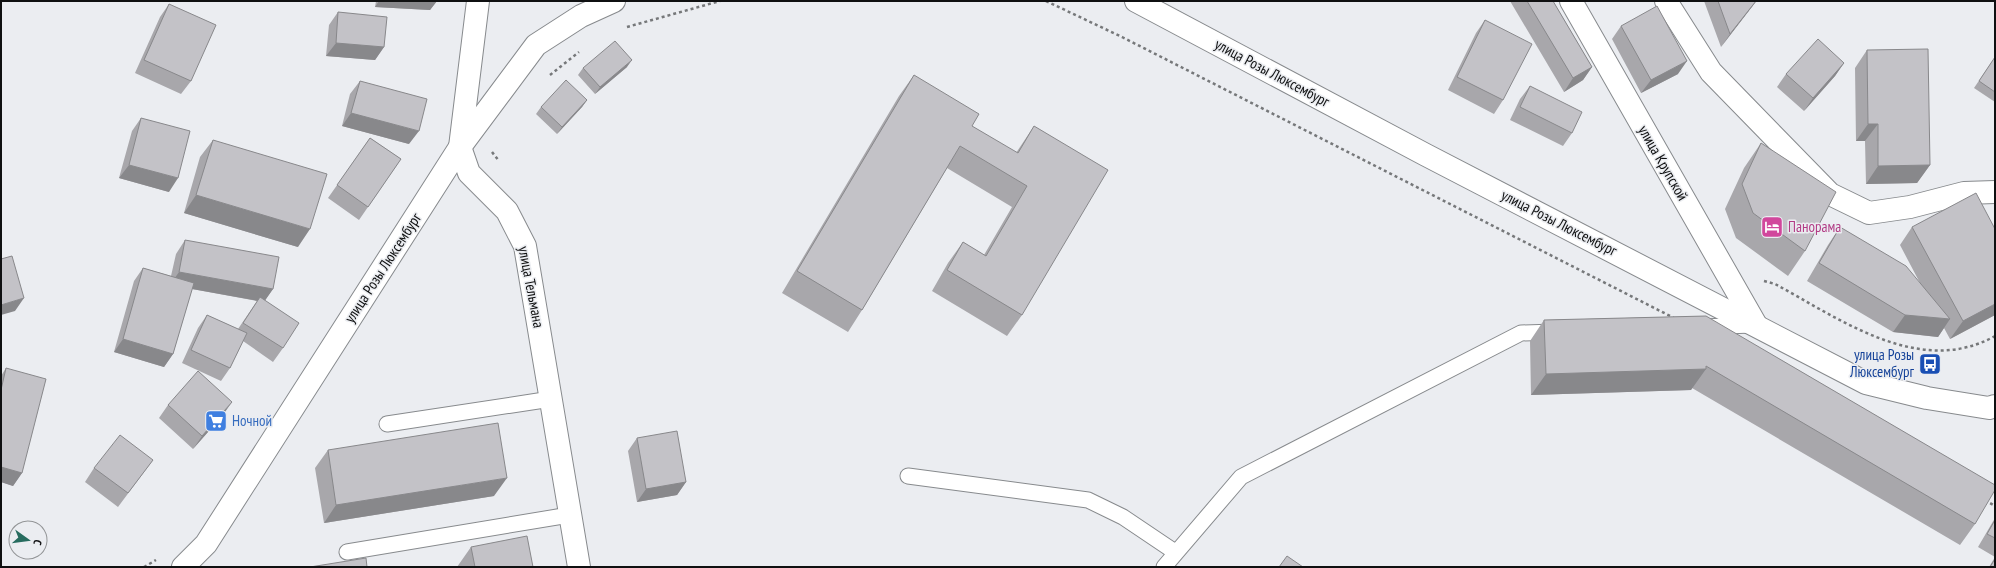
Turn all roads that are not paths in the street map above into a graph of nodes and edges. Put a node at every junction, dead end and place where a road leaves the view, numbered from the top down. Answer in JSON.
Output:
{"nodes":[{"id":1,"x":478,"y":1,"type":"edge"},
{"id":2,"x":614,"y":1,"type":"edge"},
{"id":3,"x":1136,"y":1,"type":"edge"},
{"id":4,"x":1571,"y":1,"type":"edge"},
{"id":5,"x":1666,"y":1,"type":"edge"},
{"id":6,"x":460,"y":147,"type":"junction"},
{"id":7,"x":1995,"y":192,"type":"edge"},
{"id":8,"x":1756,"y":325,"type":"junction"},
{"id":9,"x":1692,"y":327,"type":"edge"},
{"id":10,"x":1568,"y":331,"type":"edge"},
{"id":11,"x":551,"y":399,"type":"junction"},
{"id":12,"x":1995,"y":406,"type":"edge"},
{"id":13,"x":387,"y":424,"type":"dead end"},
{"id":14,"x":908,"y":476,"type":"dead end"},
{"id":15,"x":569,"y":516,"type":"junction"},
{"id":16,"x":347,"y":552,"type":"dead end"},
{"id":17,"x":1175,"y":552,"type":"junction"},
{"id":18,"x":183,"y":567,"type":"edge"},
{"id":19,"x":579,"y":567,"type":"edge"},
{"id":20,"x":1164,"y":567,"type":"edge"}],
"edges":[{"from":1,"to":6,"type":"street","name":"улица Тельмана"},
{"from":2,"to":6,"type":"street","name":"улица Розы Люксембург"},
{"from":3,"to":8,"type":"street","name":"улица Розы Люксембург"},
{"from":4,"to":8,"type":"street","name":"улица Крупской"},
{"from":5,"to":7,"type":"street"},
{"from":6,"to":11,"type":"street","name":"улица Тельмана"},
{"from":6,"to":18,"type":"street","name":"улица Розы Люксембург"},
{"from":8,"to":9,"type":"lane"},
{"from":8,"to":12,"type":"street","name":"улица Розы Люксембург"},
{"from":10,"to":17,"type":"lane"},
{"from":11,"to":13,"type":"lane"},
{"from":11,"to":15,"type":"street","name":"улица Тельмана"},
{"from":14,"to":17,"type":"lane"},
{"from":15,"to":16,"type":"lane"},
{"from":15,"to":19,"type":"street","name":"улица Тельмана"},
{"from":17,"to":20,"type":"lane"}]}
